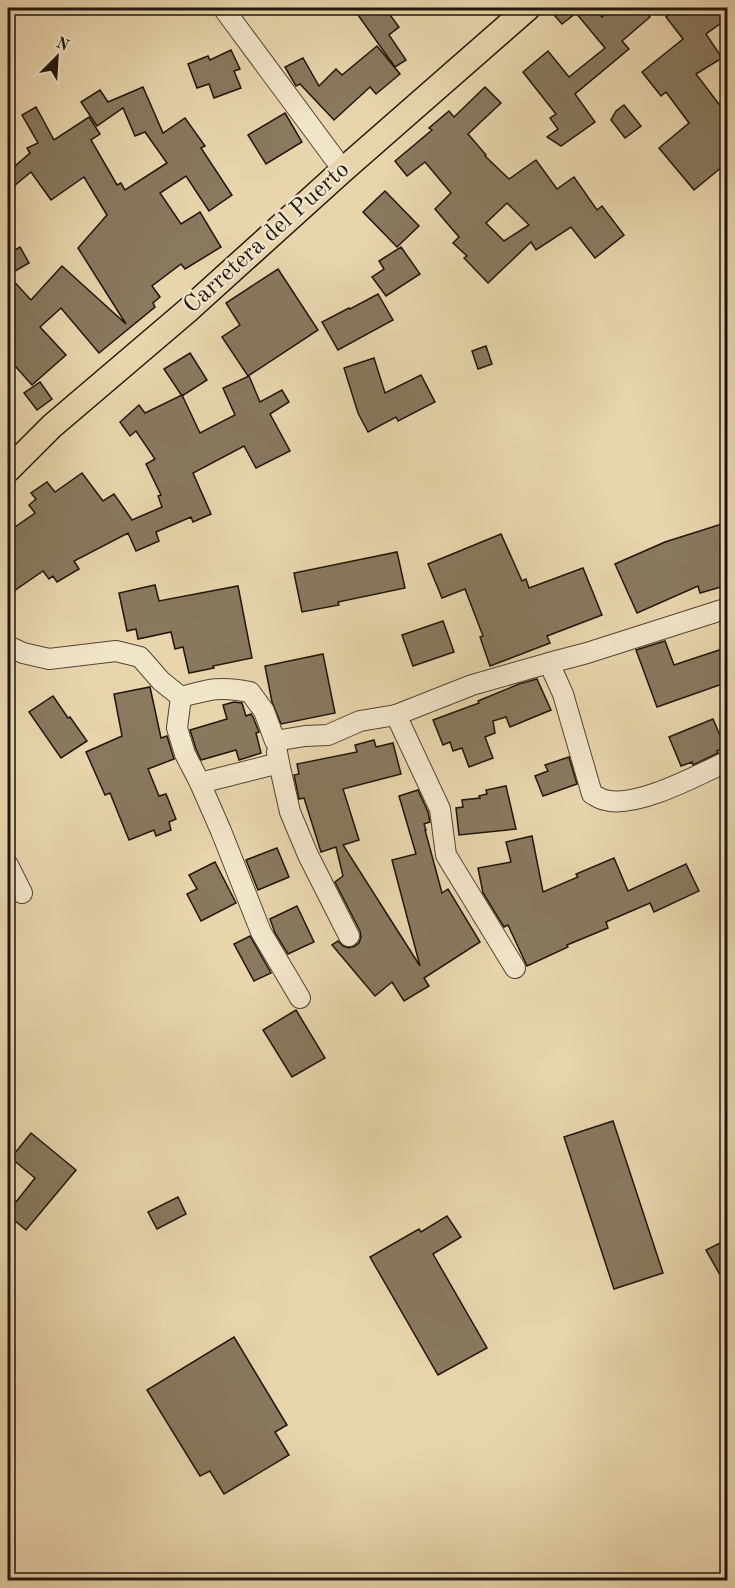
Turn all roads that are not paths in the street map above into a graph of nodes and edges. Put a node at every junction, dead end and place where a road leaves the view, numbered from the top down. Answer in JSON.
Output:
{"nodes":[{"id":1,"x":223,"y":8,"type":"edge"},
{"id":2,"x":528,"y":8,"type":"edge"},
{"id":3,"x":343,"y":170,"type":"junction"},
{"id":4,"x":8,"y":470,"type":"edge"},
{"id":5,"x":728,"y":608,"type":"edge"},
{"id":6,"x":8,"y":646,"type":"edge"},
{"id":7,"x":549,"y":663,"type":"junction"},
{"id":8,"x":181,"y":697,"type":"junction"},
{"id":9,"x":396,"y":715,"type":"junction"},
{"id":10,"x":275,"y":741,"type":"junction"},
{"id":11,"x":728,"y":761,"type":"edge"},
{"id":12,"x":279,"y":763,"type":"junction"},
{"id":13,"x":200,"y":783,"type":"junction"},
{"id":14,"x":8,"y":866,"type":"edge"},
{"id":15,"x":22,"y":893,"type":"dead end"},
{"id":16,"x":349,"y":936,"type":"dead end"},
{"id":17,"x":515,"y":968,"type":"dead end"},
{"id":18,"x":300,"y":998,"type":"dead end"}],
"edges":[{"from":1,"to":3,"type":"street"},
{"from":2,"to":3,"type":"main road","name":"Carretera del Puerto"},
{"from":3,"to":4,"type":"main road","name":"Carretera del Puerto"},
{"from":5,"to":7,"type":"street"},
{"from":6,"to":8,"type":"street"},
{"from":7,"to":9,"type":"street"},
{"from":7,"to":11,"type":"street"},
{"from":8,"to":10,"type":"street"},
{"from":8,"to":13,"type":"street"},
{"from":9,"to":10,"type":"street"},
{"from":9,"to":17,"type":"street"},
{"from":10,"to":12,"type":"street"},
{"from":12,"to":13,"type":"street"},
{"from":12,"to":16,"type":"street"},
{"from":13,"to":18,"type":"street"},
{"from":14,"to":15,"type":"street"}]}
